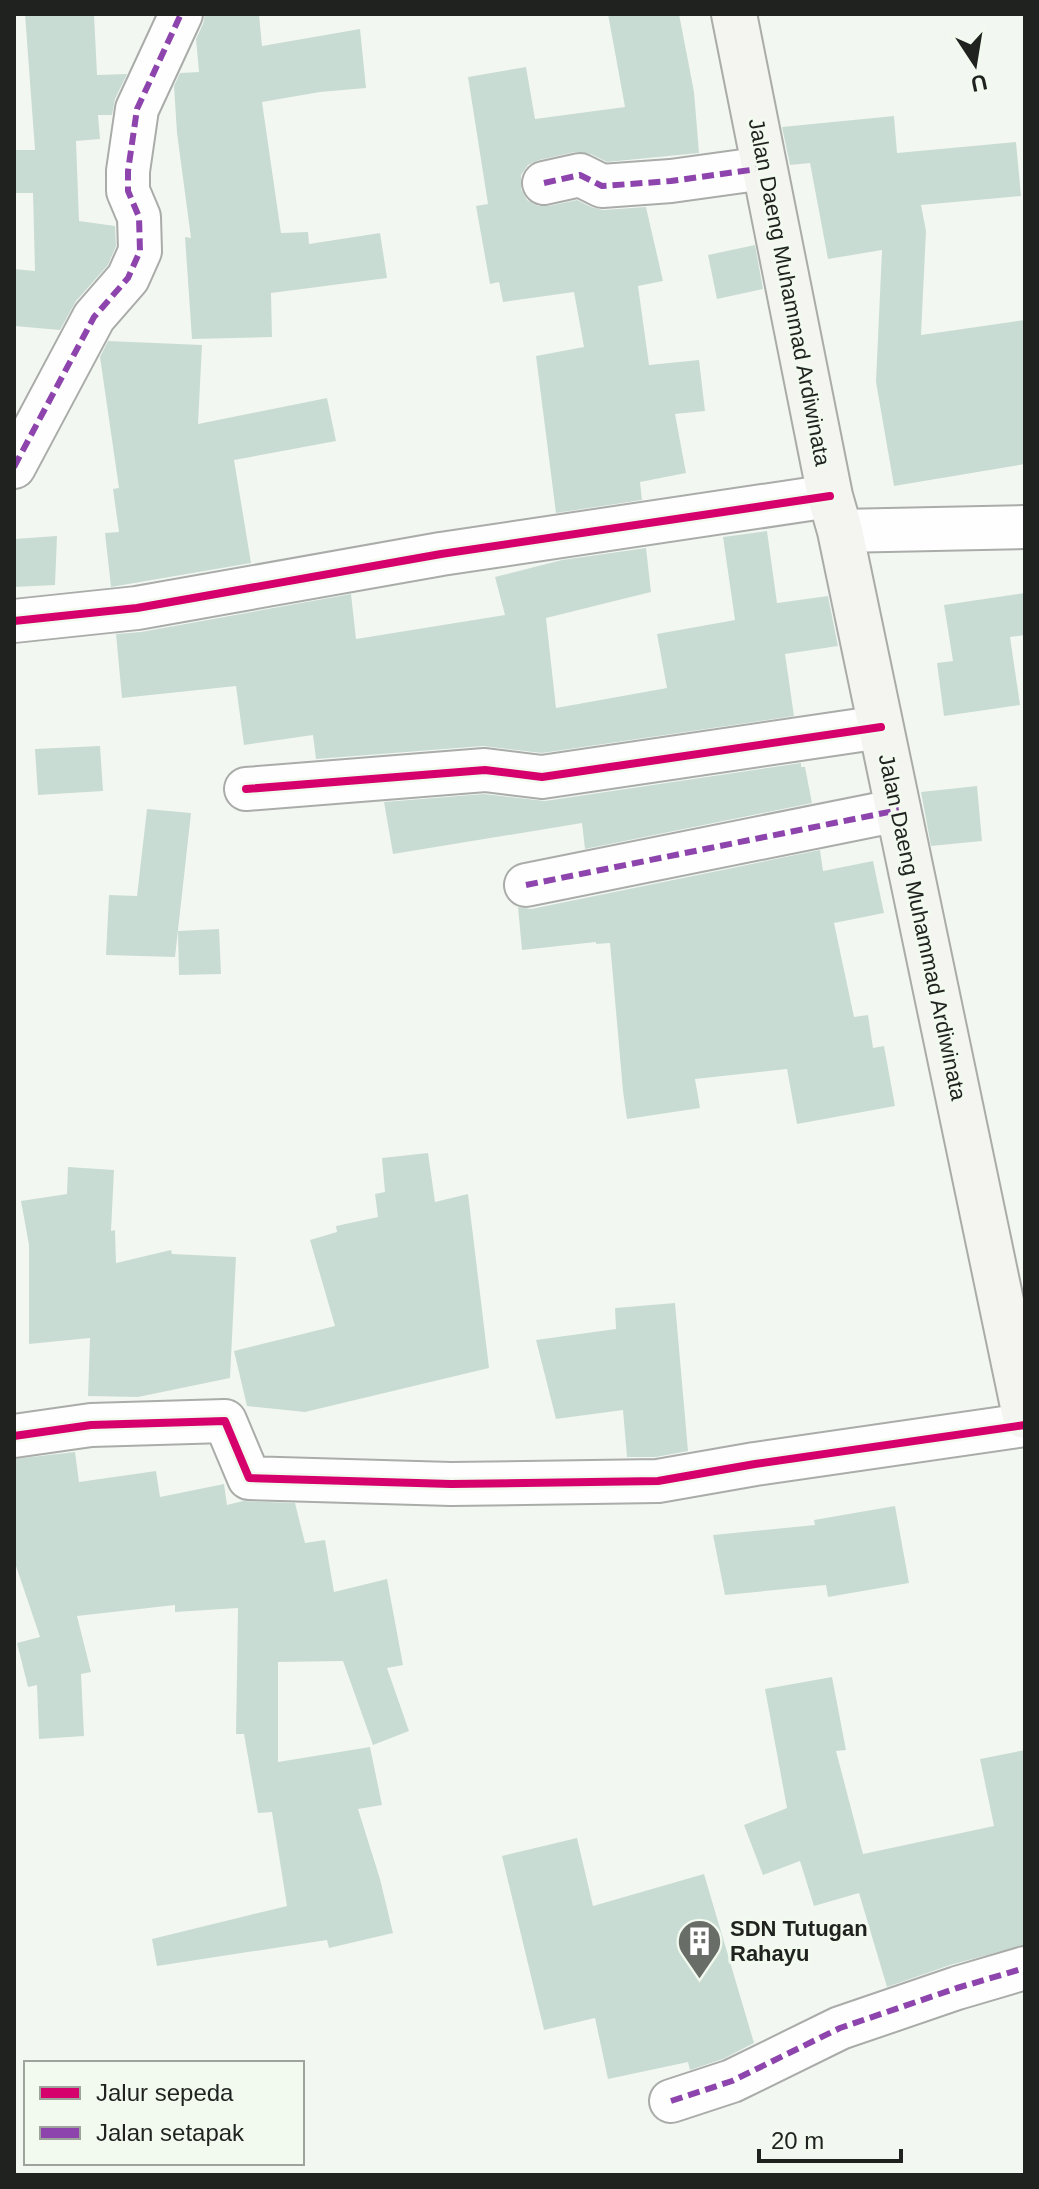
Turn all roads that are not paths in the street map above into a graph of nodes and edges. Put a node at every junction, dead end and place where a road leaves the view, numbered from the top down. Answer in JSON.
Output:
{"nodes":[{"id":1,"x":181,"y":14,"type":"edge"},
{"id":2,"x":734,"y":14,"type":"edge"},
{"id":3,"x":765,"y":168,"type":"junction"},
{"id":4,"x":544,"y":183,"type":"dead end"},
{"id":5,"x":14,"y":467,"type":"edge"},
{"id":6,"x":835,"y":514,"type":"junction"},
{"id":7,"x":1025,"y":527,"type":"edge"},
{"id":8,"x":14,"y":621,"type":"edge"},
{"id":9,"x":881,"y":727,"type":"junction"},
{"id":10,"x":246,"y":789,"type":"dead end"},
{"id":11,"x":899,"y":810,"type":"junction"},
{"id":12,"x":526,"y":885,"type":"dead end"},
{"id":13,"x":1025,"y":1416,"type":"edge"},
{"id":14,"x":1025,"y":1425,"type":"edge"},
{"id":15,"x":14,"y":1436,"type":"edge"},
{"id":16,"x":1025,"y":1968,"type":"edge"},
{"id":17,"x":671,"y":2101,"type":"dead end"}],
"edges":[{"from":1,"to":5,"type":"street"},
{"from":2,"to":3,"type":"main road","name":"Jalan Daeng Muhammad Ardiwinata"},
{"from":3,"to":4,"type":"street"},
{"from":3,"to":6,"type":"main road","name":"Jalan Daeng Muhammad Ardiwinata"},
{"from":6,"to":7,"type":"street"},
{"from":6,"to":8,"type":"street"},
{"from":6,"to":9,"type":"main road","name":"Jalan Daeng Muhammad Ardiwinata"},
{"from":9,"to":10,"type":"street"},
{"from":9,"to":11,"type":"main road","name":"Jalan Daeng Muhammad Ardiwinata"},
{"from":11,"to":12,"type":"street"},
{"from":11,"to":13,"type":"main road","name":"Jalan Daeng Muhammad Ardiwinata"},
{"from":14,"to":15,"type":"street"},
{"from":16,"to":17,"type":"street"}]}
